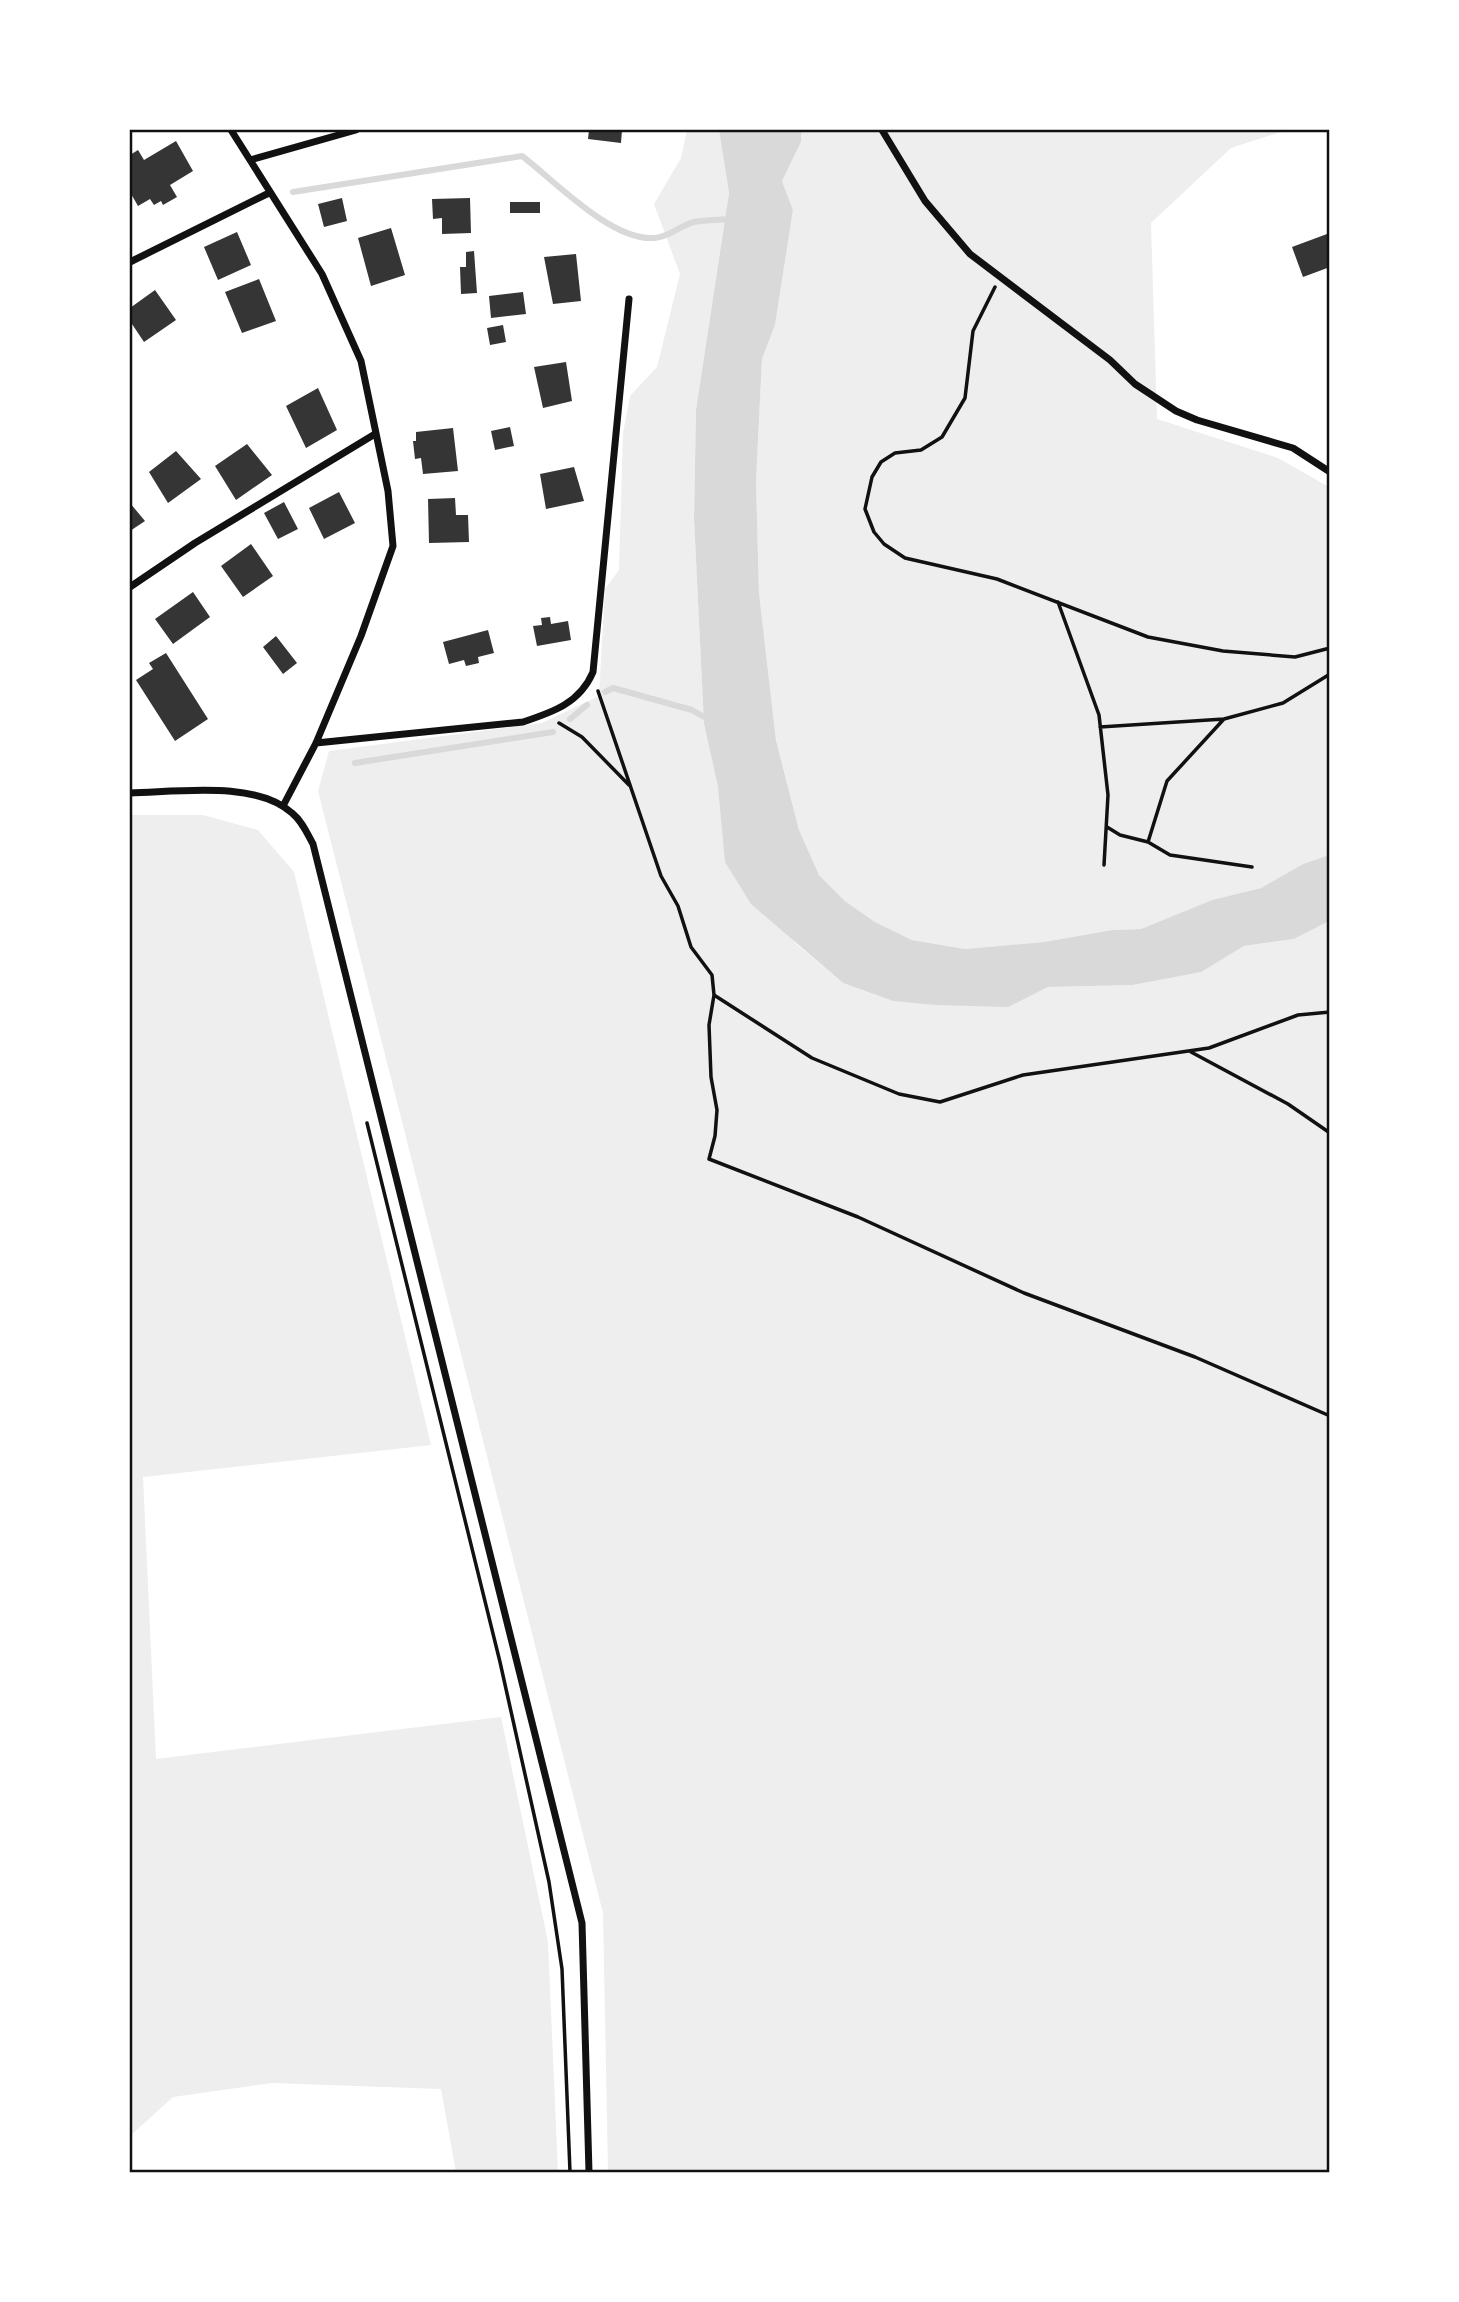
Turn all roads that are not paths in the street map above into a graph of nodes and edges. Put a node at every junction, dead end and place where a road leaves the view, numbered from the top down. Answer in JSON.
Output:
{"nodes":[{"id":1,"x":231,"y":130,"type":"edge"},
{"id":2,"x":356,"y":130,"type":"edge"},
{"id":3,"x":882,"y":130,"type":"edge"},
{"id":4,"x":250,"y":160,"type":"junction"},
{"id":5,"x":269,"y":193,"type":"junction"},
{"id":6,"x":130,"y":261,"type":"edge"},
{"id":7,"x":629,"y":299,"type":"dead end"},
{"id":8,"x":375,"y":434,"type":"junction"},
{"id":9,"x":1329,"y":472,"type":"edge"},
{"id":10,"x":130,"y":587,"type":"edge"},
{"id":11,"x":316,"y":743,"type":"junction"},
{"id":12,"x":130,"y":793,"type":"edge"},
{"id":13,"x":283,"y":806,"type":"junction"},
{"id":14,"x":589,"y":2172,"type":"edge"}],
"edges":[{"from":1,"to":4,"type":"street"},
{"from":2,"to":4,"type":"street"},
{"from":3,"to":9,"type":"street"},
{"from":4,"to":5,"type":"street"},
{"from":5,"to":6,"type":"street"},
{"from":5,"to":8,"type":"street"},
{"from":7,"to":11,"type":"street"},
{"from":8,"to":10,"type":"street"},
{"from":8,"to":11,"type":"street"},
{"from":11,"to":13,"type":"street"},
{"from":12,"to":13,"type":"street"},
{"from":13,"to":14,"type":"street"}]}
